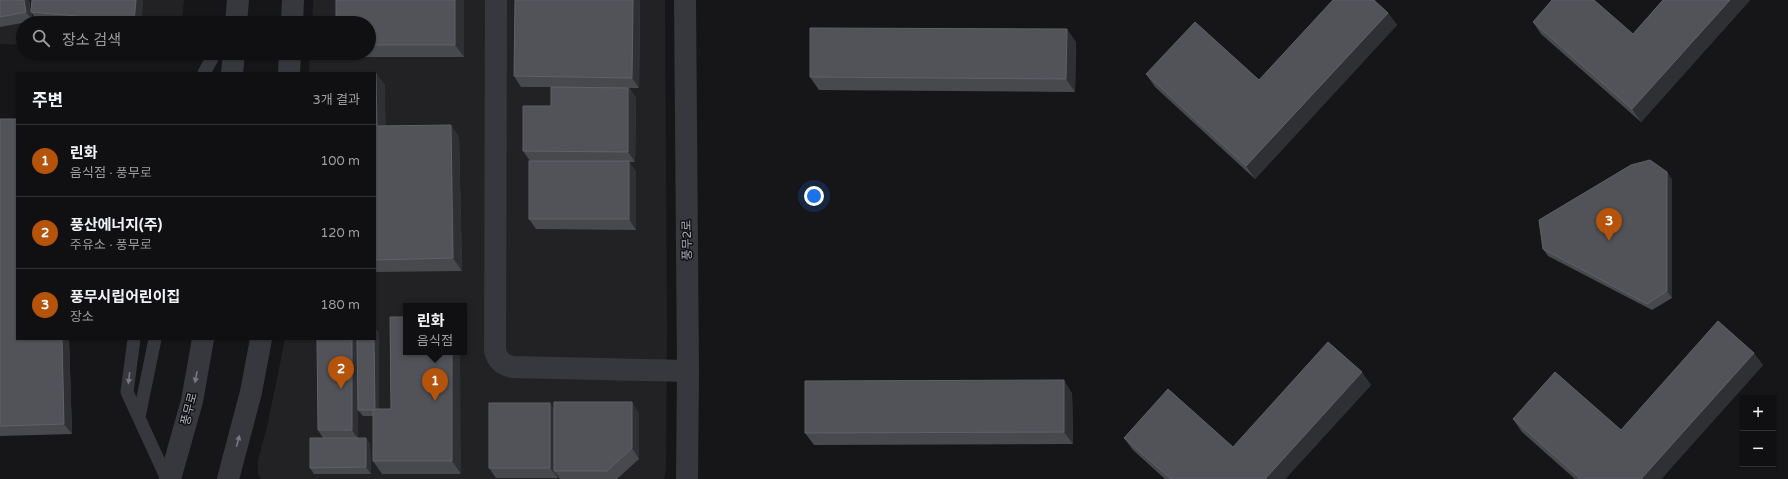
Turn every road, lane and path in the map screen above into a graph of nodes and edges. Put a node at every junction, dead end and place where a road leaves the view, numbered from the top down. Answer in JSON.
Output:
{"nodes":[{"id":1,"x":293,"y":0,"type":"edge"},
{"id":2,"x":496,"y":0,"type":"edge"},
{"id":3,"x":685,"y":0,"type":"edge"},
{"id":4,"x":292,"y":16,"type":"edge"},
{"id":5,"x":211,"y":60,"type":"edge"},
{"id":6,"x":233,"y":60,"type":"edge"},
{"id":7,"x":290,"y":60,"type":"edge"},
{"id":8,"x":205,"y":72,"type":"edge"},
{"id":9,"x":232,"y":72,"type":"edge"},
{"id":10,"x":289,"y":72,"type":"edge"},
{"id":11,"x":134,"y":340,"type":"edge"},
{"id":12,"x":155,"y":340,"type":"edge"},
{"id":13,"x":203,"y":340,"type":"edge"},
{"id":14,"x":261,"y":340,"type":"edge"},
{"id":15,"x":688,"y":371,"type":"junction"},
{"id":16,"x":139,"y":417,"type":"junction"},
{"id":17,"x":169,"y":479,"type":"edge"},
{"id":18,"x":228,"y":479,"type":"edge"},
{"id":19,"x":687,"y":479,"type":"edge"}],
"edges":[{"from":1,"to":4,"type":"street"},
{"from":2,"to":15,"type":"street"},
{"from":3,"to":15,"type":"street","name":"풍무2로"},
{"from":5,"to":8,"type":"lane"},
{"from":6,"to":9,"type":"street"},
{"from":7,"to":10,"type":"street"},
{"from":11,"to":16,"type":"lane","one_way":true},
{"from":12,"to":16,"type":"lane"},
{"from":13,"to":17,"type":"street","name":"풍무로","one_way":true},
{"from":18,"to":14,"type":"street","one_way":true},
{"from":15,"to":19,"type":"street","name":"풍무2로"},
{"from":16,"to":17,"type":"lane"}]}
